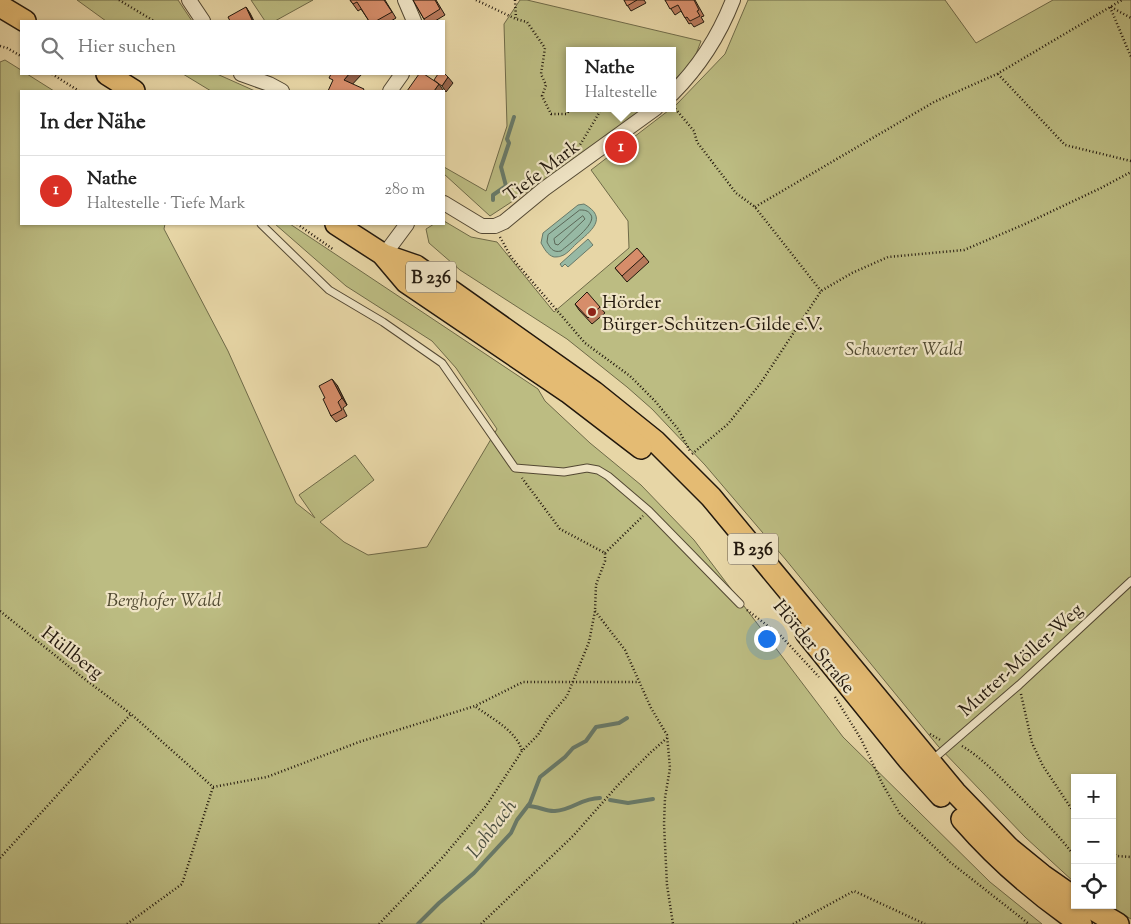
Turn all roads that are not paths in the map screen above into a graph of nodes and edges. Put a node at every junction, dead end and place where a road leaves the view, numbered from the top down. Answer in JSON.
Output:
{"nodes":[{"id":1,"x":189,"y":0,"type":"edge"},
{"id":2,"x":405,"y":0,"type":"edge"},
{"id":3,"x":733,"y":0,"type":"edge"},
{"id":4,"x":202,"y":20,"type":"edge"},
{"id":5,"x":414,"y":20,"type":"edge"},
{"id":6,"x":109,"y":75,"type":"edge"},
{"id":7,"x":244,"y":75,"type":"edge"},
{"id":8,"x":401,"y":75,"type":"edge"},
{"id":9,"x":132,"y":90,"type":"edge"},
{"id":10,"x":280,"y":90,"type":"edge"},
{"id":11,"x":391,"y":90,"type":"edge"},
{"id":12,"x":676,"y":90,"type":"edge"},
{"id":13,"x":651,"y":112,"type":"edge"},
{"id":14,"x":445,"y":205,"type":"edge"},
{"id":15,"x":262,"y":225,"type":"edge"},
{"id":16,"x":338,"y":225,"type":"edge"},
{"id":17,"x":406,"y":225,"type":"edge"},
{"id":18,"x":384,"y":256,"type":"junction"},
{"id":19,"x":547,"y":369,"type":"junction"},
{"id":20,"x":1131,"y":581,"type":"edge"},
{"id":21,"x":740,"y":604,"type":"road end"},
{"id":22,"x":930,"y":761,"type":"junction"},
{"id":23,"x":1071,"y":895,"type":"edge"},
{"id":24,"x":1093,"y":909,"type":"edge"},
{"id":25,"x":1081,"y":924,"type":"edge"},
{"id":26,"x":1118,"y":924,"type":"edge"}],
"edges":[{"from":1,"to":4,"type":"street"},
{"from":2,"to":5,"type":"street"},
{"from":3,"to":12,"type":"street"},
{"from":6,"to":9,"type":"main road"},
{"from":7,"to":10,"type":"street"},
{"from":8,"to":11,"type":"street"},
{"from":13,"to":14,"type":"street","name":"Tiefe Mark"},
{"from":15,"to":21,"type":"lane"},
{"from":16,"to":18,"type":"main road","number":"B 236"},
{"from":17,"to":18,"type":"street"},
{"from":18,"to":19,"type":"main road","number":"B 236"},
{"from":19,"to":22,"type":"main road","name":"Hörder Straße","number":"B 236"},
{"from":19,"to":25,"type":"main road","name":"Hörder Straße","number":"B 236"},
{"from":20,"to":22,"type":"lane","name":"Mutter-Möller-Weg"},
{"from":22,"to":23,"type":"main road","name":"Hörder Straße","number":"B 236"},
{"from":24,"to":26,"type":"main road"}]}
